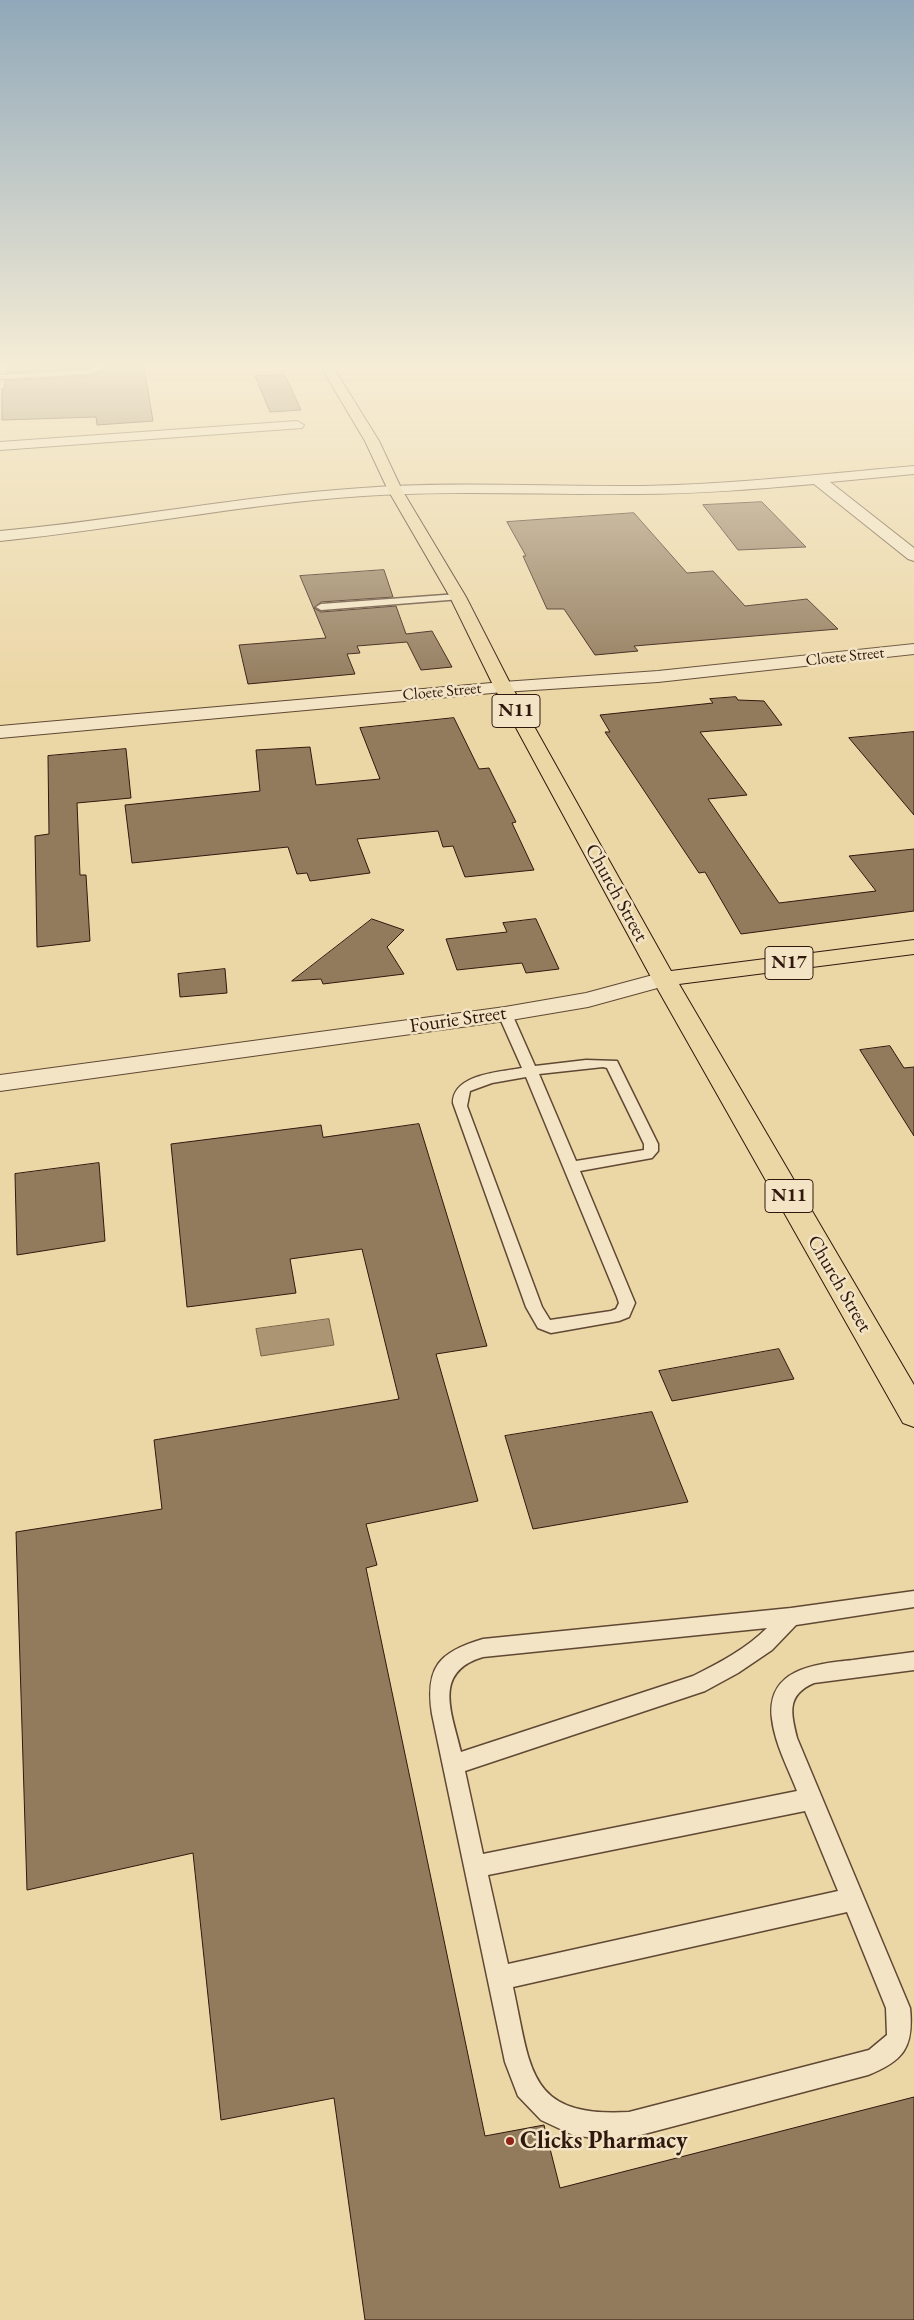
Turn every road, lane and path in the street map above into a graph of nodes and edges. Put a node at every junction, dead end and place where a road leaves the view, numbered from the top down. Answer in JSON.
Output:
{"nodes":[{"id":1,"x":387,"y":475,"type":"edge"},
{"id":2,"x":849,"y":475,"type":"edge"},
{"id":3,"x":816,"y":478,"type":"junction"},
{"id":4,"x":395,"y":490,"type":"junction"},
{"id":5,"x":0,"y":536,"type":"edge"},
{"id":6,"x":914,"y":556,"type":"edge"},
{"id":7,"x":458,"y":597,"type":"junction"},
{"id":8,"x":321,"y":607,"type":"dead end"},
{"id":9,"x":914,"y":649,"type":"edge"},
{"id":10,"x":503,"y":687,"type":"junction"},
{"id":11,"x":0,"y":732,"type":"edge"},
{"id":12,"x":914,"y":947,"type":"edge"},
{"id":13,"x":664,"y":979,"type":"junction"},
{"id":14,"x":505,"y":1014,"type":"junction"},
{"id":15,"x":532,"y":1072,"type":"junction"},
{"id":16,"x":0,"y":1082,"type":"edge"},
{"id":17,"x":571,"y":1167,"type":"junction"},
{"id":18,"x":914,"y":1414,"type":"edge"},
{"id":19,"x":914,"y":1599,"type":"edge"},
{"id":20,"x":791,"y":1617,"type":"junction"},
{"id":21,"x":914,"y":1660,"type":"edge"},
{"id":22,"x":453,"y":1765,"type":"junction"},
{"id":23,"x":811,"y":1799,"type":"junction"},
{"id":24,"x":475,"y":1867,"type":"junction"},
{"id":25,"x":852,"y":1898,"type":"junction"},
{"id":26,"x":499,"y":1978,"type":"junction"}],
"edges":[{"from":1,"to":4,"type":"highway","name":"Church Street","number":"N11"},
{"from":2,"to":3,"type":"street"},
{"from":3,"to":4,"type":"street"},
{"from":3,"to":6,"type":"street"},
{"from":4,"to":5,"type":"street"},
{"from":4,"to":7,"type":"highway","name":"Church Street","number":"N11"},
{"from":7,"to":8,"type":"lane"},
{"from":7,"to":10,"type":"highway","name":"Church Street","number":"N11"},
{"from":9,"to":10,"type":"street","name":"Cloete Street"},
{"from":10,"to":11,"type":"street","name":"Cloete Street"},
{"from":10,"to":13,"type":"highway","name":"Church Street","number":"N11"},
{"from":12,"to":13,"type":"highway","name":"Fourie Street","number":"N17"},
{"from":13,"to":14,"type":"street","name":"Fourie Street"},
{"from":13,"to":18,"type":"highway","name":"Church Street","number":"N11"},
{"from":14,"to":15,"type":"lane"},
{"from":14,"to":16,"type":"street","name":"Fourie Street"},
{"from":15,"to":17,"type":"lane"},
{"from":15,"to":17,"type":"lane"},
{"from":15,"to":17,"type":"lane"},
{"from":19,"to":20,"type":"lane"},
{"from":20,"to":22,"type":"lane"},
{"from":20,"to":22,"type":"lane"},
{"from":21,"to":23,"type":"lane"},
{"from":22,"to":24,"type":"lane"},
{"from":23,"to":24,"type":"lane"},
{"from":23,"to":25,"type":"lane"},
{"from":24,"to":26,"type":"lane"},
{"from":25,"to":26,"type":"lane"},
{"from":25,"to":26,"type":"lane"}]}
